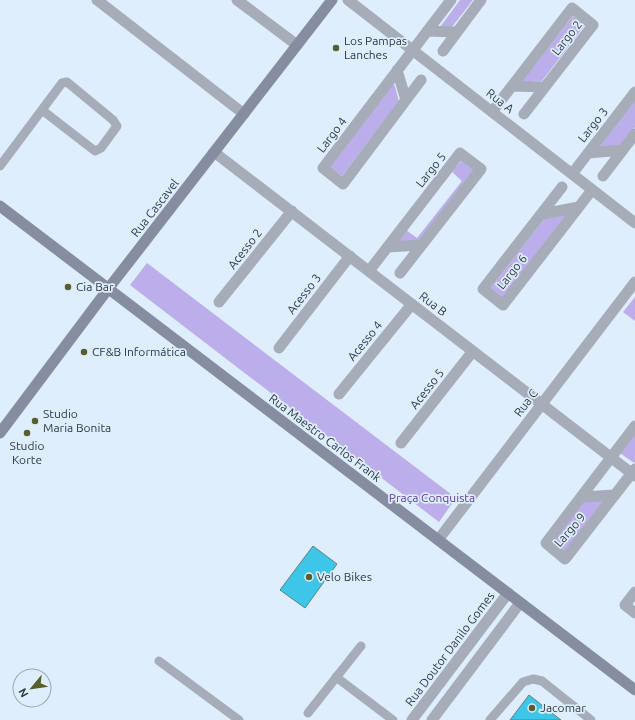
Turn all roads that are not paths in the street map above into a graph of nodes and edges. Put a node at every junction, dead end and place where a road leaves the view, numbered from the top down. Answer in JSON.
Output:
{"nodes":[{"id":1,"x":97,"y":0,"type":"edge"},
{"id":2,"x":237,"y":0,"type":"edge"},
{"id":3,"x":332,"y":0,"type":"edge"},
{"id":4,"x":348,"y":0,"type":"edge"},
{"id":5,"x":451,"y":0,"type":"edge"},
{"id":6,"x":481,"y":0,"type":"edge"},
{"id":7,"x":427,"y":31,"type":"junction"},
{"id":8,"x":457,"y":32,"type":"junction"},
{"id":9,"x":297,"y":45,"type":"junction"},
{"id":10,"x":413,"y":50,"type":"junction"},
{"id":11,"x":443,"y":51,"type":"dead end"},
{"id":12,"x":397,"y":70,"type":"junction"},
{"id":13,"x":422,"y":80,"type":"dead end"},
{"id":14,"x":512,"y":86,"type":"junction"},
{"id":15,"x":544,"y":87,"type":"junction"},
{"id":16,"x":635,"y":92,"type":"edge"},
{"id":17,"x":406,"y":100,"type":"junction"},
{"id":18,"x":42,"y":110,"type":"junction"},
{"id":19,"x":492,"y":112,"type":"junction"},
{"id":20,"x":244,"y":114,"type":"junction"},
{"id":21,"x":524,"y":114,"type":"dead end"},
{"id":22,"x":635,"y":134,"type":"edge"},
{"id":23,"x":623,"y":150,"type":"junction"},
{"id":24,"x":214,"y":152,"type":"junction"},
{"id":25,"x":588,"y":153,"type":"junction"},
{"id":26,"x":0,"y":166,"type":"edge"},
{"id":27,"x":572,"y":174,"type":"junction"},
{"id":28,"x":603,"y":176,"type":"dead end"},
{"id":29,"x":562,"y":187,"type":"dead end"},
{"id":30,"x":592,"y":190,"type":"junction"},
{"id":31,"x":0,"y":207,"type":"edge"},
{"id":32,"x":579,"y":207,"type":"junction"},
{"id":33,"x":292,"y":211,"type":"junction"},
{"id":34,"x":542,"y":214,"type":"junction"},
{"id":35,"x":635,"y":223,"type":"edge"},
{"id":36,"x":421,"y":245,"type":"junction"},
{"id":37,"x":388,"y":247,"type":"junction"},
{"id":38,"x":350,"y":256,"type":"junction"},
{"id":39,"x":369,"y":271,"type":"junction"},
{"id":40,"x":400,"y":272,"type":"dead end"},
{"id":41,"x":635,"y":282,"type":"edge"},
{"id":42,"x":108,"y":289,"type":"junction"},
{"id":43,"x":219,"y":302,"type":"dead end"},
{"id":44,"x":412,"y":304,"type":"junction"},
{"id":45,"x":278,"y":348,"type":"dead end"},
{"id":46,"x":473,"y":351,"type":"junction"},
{"id":47,"x":339,"y":394,"type":"dead end"},
{"id":48,"x":542,"y":404,"type":"junction"},
{"id":49,"x":635,"y":426,"type":"edge"},
{"id":50,"x":0,"y":433,"type":"edge"},
{"id":51,"x":401,"y":442,"type":"dead end"},
{"id":52,"x":611,"y":457,"type":"junction"},
{"id":53,"x":634,"y":473,"type":"edge"},
{"id":54,"x":614,"y":495,"type":"junction"},
{"id":55,"x":581,"y":497,"type":"junction"},
{"id":56,"x":438,"y":540,"type":"junction"},
{"id":57,"x":635,"y":592,"type":"edge"},
{"id":58,"x":508,"y":593,"type":"junction"},
{"id":59,"x":520,"y":603,"type":"junction"},
{"id":60,"x":635,"y":613,"type":"edge"},
{"id":61,"x":361,"y":646,"type":"dead end"},
{"id":62,"x":160,"y":661,"type":"dead end"},
{"id":63,"x":336,"y":677,"type":"junction"},
{"id":64,"x":635,"y":690,"type":"edge"},
{"id":65,"x":308,"y":713,"type":"dead end"},
{"id":66,"x":239,"y":720,"type":"edge"},
{"id":67,"x":394,"y":720,"type":"edge"},
{"id":68,"x":412,"y":720,"type":"edge"},
{"id":69,"x":432,"y":720,"type":"edge"},
{"id":70,"x":490,"y":720,"type":"edge"},
{"id":71,"x":590,"y":720,"type":"edge"}],
"edges":[{"from":1,"to":20,"type":"street"},
{"from":2,"to":9,"type":"street"},
{"from":3,"to":9,"type":"main road","name":"Rua Cascavel"},
{"from":4,"to":10,"type":"street","name":"Rua A"},
{"from":5,"to":7,"type":"street","name":"Largo 4"},
{"from":6,"to":8,"type":"street"},
{"from":7,"to":8,"type":"street"},
{"from":7,"to":10,"type":"street","name":"Largo 4"},
{"from":8,"to":11,"type":"street"},
{"from":9,"to":20,"type":"main road","name":"Rua Cascavel"},
{"from":10,"to":12,"type":"street","name":"Largo 4"},
{"from":10,"to":19,"type":"street","name":"Rua A"},
{"from":12,"to":17,"type":"street"},
{"from":12,"to":17,"type":"street","name":"Largo 4"},
{"from":13,"to":17,"type":"street","name":"Largo 4"},
{"from":14,"to":15,"type":"street"},
{"from":14,"to":15,"type":"street","name":"Largo 2"},
{"from":14,"to":19,"type":"street","name":"Largo 2"},
{"from":15,"to":21,"type":"street","name":"Largo 2"},
{"from":16,"to":25,"type":"street","name":"Largo 3"},
{"from":18,"to":18,"type":"lane"},
{"from":18,"to":26,"type":"lane"},
{"from":19,"to":27,"type":"street","name":"Rua A"},
{"from":20,"to":24,"type":"main road","name":"Rua Cascavel"},
{"from":22,"to":23,"type":"street"},
{"from":23,"to":25,"type":"street"},
{"from":23,"to":28,"type":"street"},
{"from":24,"to":33,"type":"street","name":"Rua B"},
{"from":24,"to":42,"type":"main road","name":"Rua Cascavel"},
{"from":25,"to":27,"type":"street","name":"Largo 3"},
{"from":27,"to":30,"type":"street","name":"Rua A"},
{"from":29,"to":34,"type":"street","name":"Largo 6"},
{"from":30,"to":32,"type":"street","name":"Largo 6"},
{"from":30,"to":35,"type":"street","name":"Rua A"},
{"from":31,"to":42,"type":"main road","name":"Rua Maestro Carlos Frank"},
{"from":32,"to":34,"type":"street"},
{"from":32,"to":34,"type":"street","name":"Largo 6"},
{"from":33,"to":38,"type":"street","name":"Rua B"},
{"from":33,"to":43,"type":"street","name":"Acesso 2"},
{"from":36,"to":37,"type":"street"},
{"from":36,"to":37,"type":"street","name":"Largo 5"},
{"from":36,"to":40,"type":"street","name":"Largo 5"},
{"from":37,"to":39,"type":"street","name":"Largo 5"},
{"from":38,"to":39,"type":"street","name":"Rua B"},
{"from":38,"to":45,"type":"street","name":"Acesso 3"},
{"from":39,"to":44,"type":"street","name":"Rua B"},
{"from":41,"to":48,"type":"street","name":"Rua C"},
{"from":42,"to":50,"type":"main road","name":"Rua Cascavel"},
{"from":42,"to":56,"type":"main road","name":"Rua Maestro Carlos Frank"},
{"from":44,"to":46,"type":"street","name":"Rua B"},
{"from":44,"to":47,"type":"street","name":"Acesso 4"},
{"from":46,"to":48,"type":"street","name":"Rua B"},
{"from":46,"to":51,"type":"street","name":"Acesso 5"},
{"from":48,"to":52,"type":"street","name":"Rua B"},
{"from":48,"to":56,"type":"street","name":"Rua C"},
{"from":49,"to":52,"type":"street","name":"Largo 9"},
{"from":52,"to":53,"type":"street","name":"Rua B"},
{"from":52,"to":55,"type":"street","name":"Largo 9"},
{"from":53,"to":54,"type":"street","name":"Largo 9"},
{"from":54,"to":55,"type":"street"},
{"from":54,"to":55,"type":"street","name":"Largo 9"},
{"from":56,"to":58,"type":"main road","name":"Rua Maestro Carlos Frank"},
{"from":57,"to":60,"type":"street"},
{"from":58,"to":59,"type":"main road","name":"Rua Maestro Carlos Frank"},
{"from":58,"to":68,"type":"street","name":"Rua Doutor Danilo Gomes"},
{"from":59,"to":64,"type":"main road","name":"Rua Maestro Carlos Frank"},
{"from":59,"to":69,"type":"street"},
{"from":61,"to":63,"type":"lane"},
{"from":62,"to":66,"type":"lane"},
{"from":63,"to":65,"type":"lane"},
{"from":63,"to":67,"type":"lane"},
{"from":70,"to":71,"type":"lane"}]}
